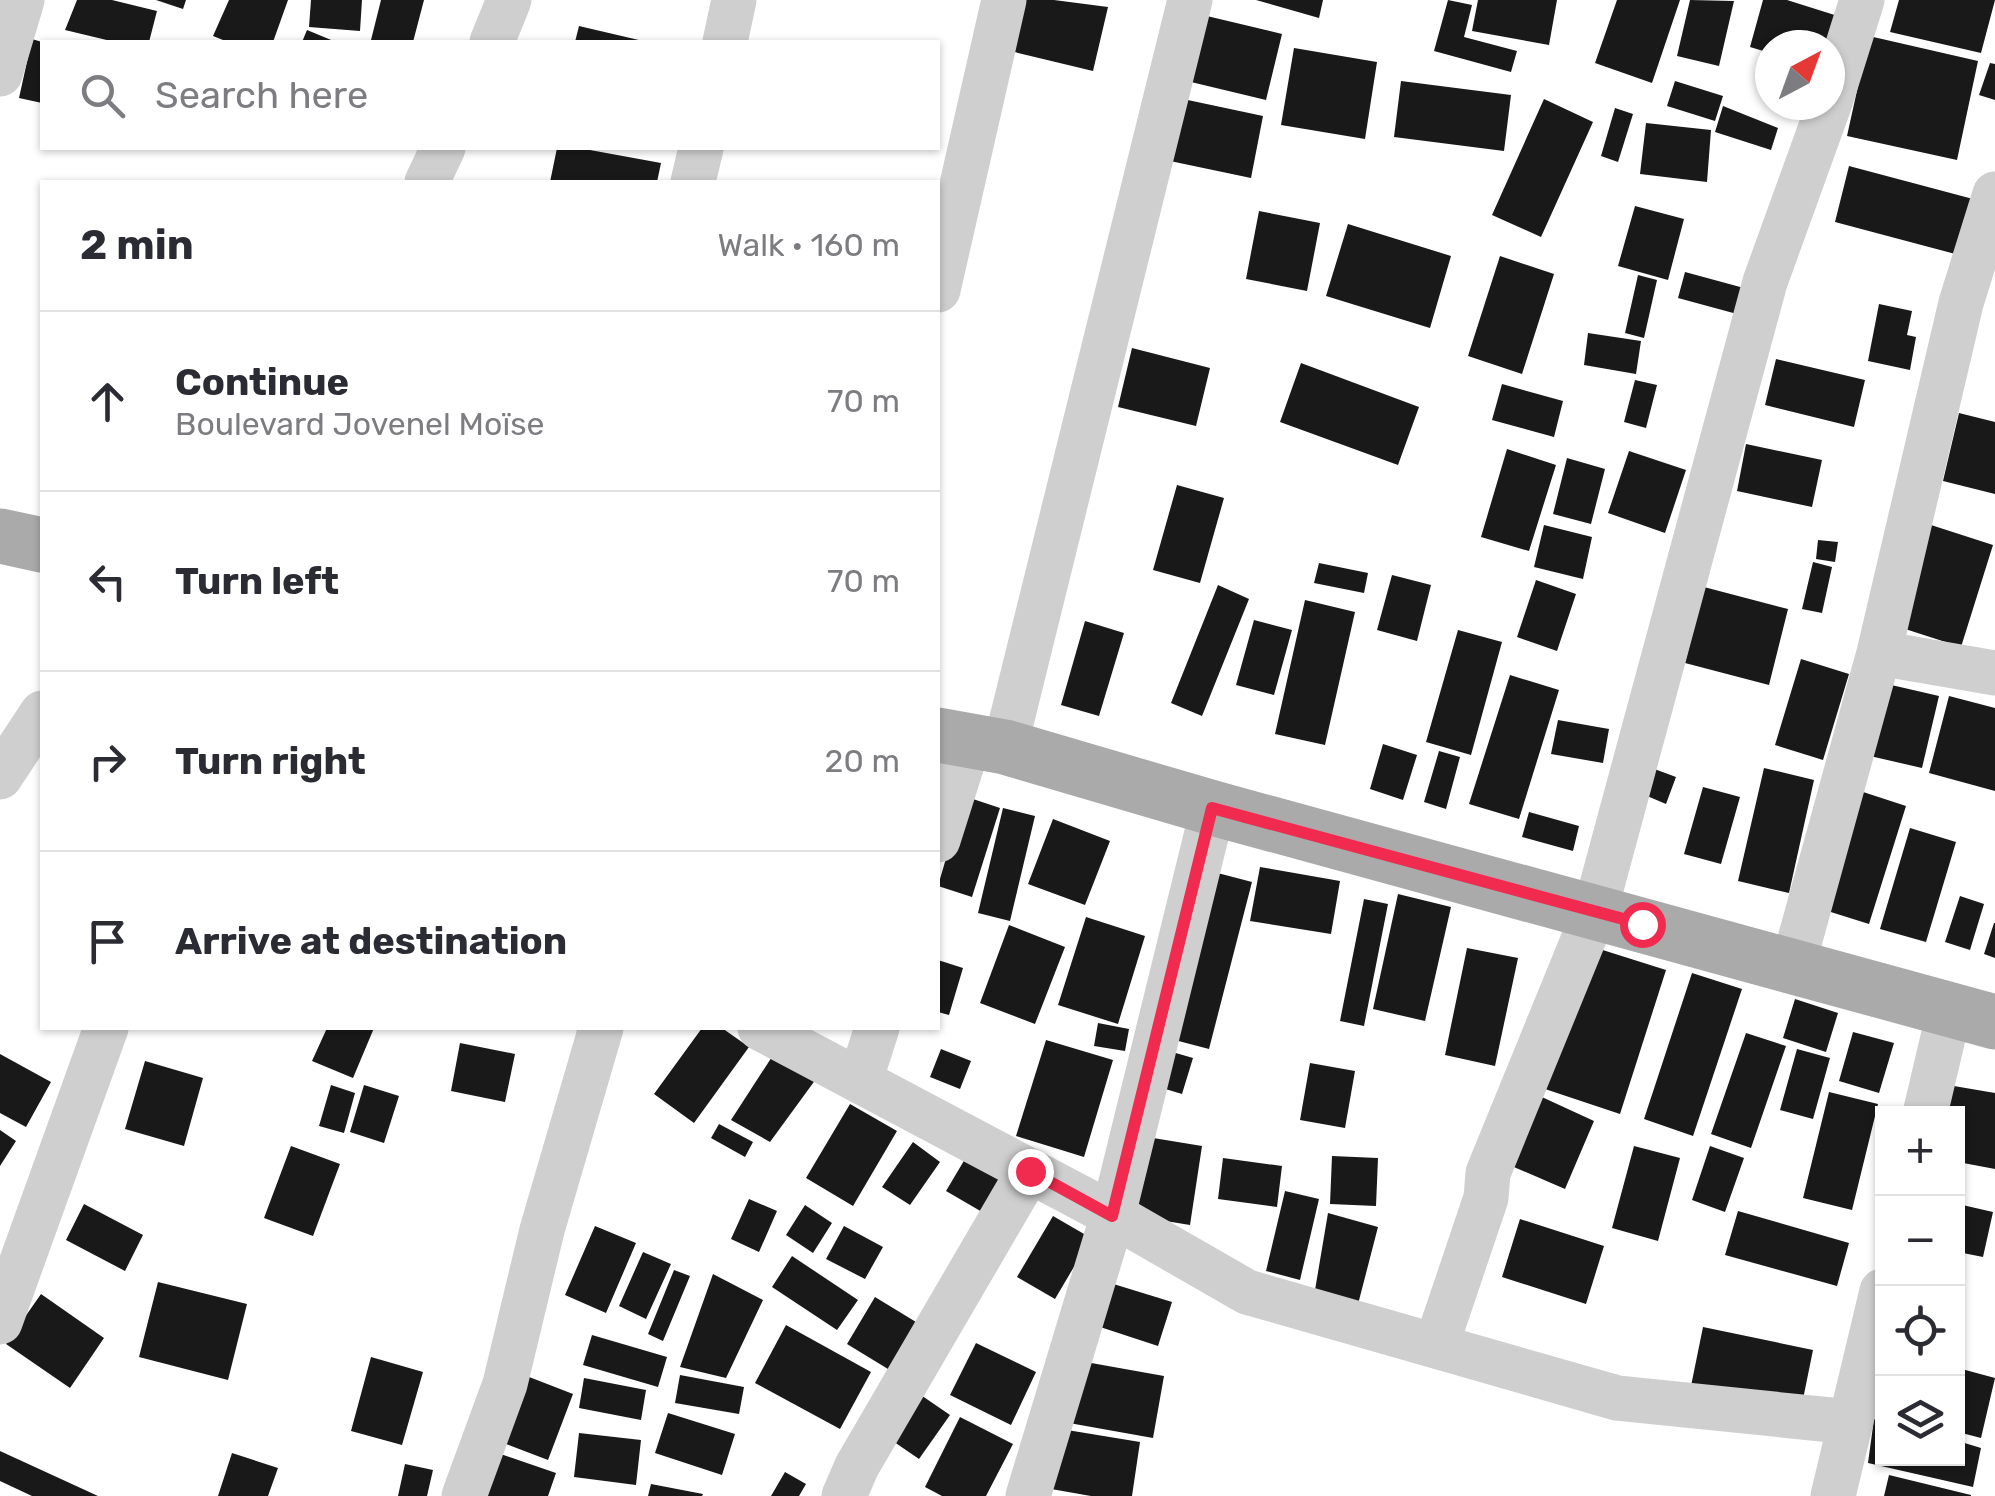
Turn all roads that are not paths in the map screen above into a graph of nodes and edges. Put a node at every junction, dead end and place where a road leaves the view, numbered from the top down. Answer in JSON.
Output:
{"nodes":[{"id":1,"x":22,"y":0,"type":"edge"},
{"id":2,"x":508,"y":0,"type":"edge"},
{"id":3,"x":734,"y":0,"type":"edge"},
{"id":4,"x":1004,"y":0,"type":"edge"},
{"id":5,"x":1190,"y":0,"type":"edge"},
{"id":6,"x":1862,"y":0,"type":"edge"},
{"id":7,"x":493,"y":40,"type":"edge"},
{"id":8,"x":725,"y":40,"type":"edge"},
{"id":9,"x":1845,"y":53,"type":"edge"},
{"id":10,"x":0,"y":74,"type":"edge"},
{"id":11,"x":1823,"y":120,"type":"edge"},
{"id":12,"x":442,"y":150,"type":"edge"},
{"id":13,"x":701,"y":150,"type":"edge"},
{"id":14,"x":428,"y":180,"type":"edge"},
{"id":15,"x":693,"y":180,"type":"edge"},
{"id":16,"x":1995,"y":194,"type":"edge"},
{"id":17,"x":940,"y":281,"type":"edge"},
{"id":18,"x":1978,"y":306,"type":"edge"},
{"id":19,"x":0,"y":536,"type":"edge"},
{"id":20,"x":40,"y":545,"type":"edge"},
{"id":21,"x":1878,"y":653,"type":"junction"},
{"id":22,"x":1995,"y":673,"type":"edge"},
{"id":23,"x":40,"y":716,"type":"edge"},
{"id":24,"x":971,"y":741,"type":"edge"},
{"id":25,"x":0,"y":777,"type":"edge"},
{"id":26,"x":1212,"y":808,"type":"junction"},
{"id":27,"x":940,"y":834,"type":"edge"},
{"id":28,"x":1595,"y":911,"type":"junction"},
{"id":29,"x":1793,"y":964,"type":"junction"},
{"id":30,"x":1973,"y":1015,"type":"edge"},
{"id":31,"x":105,"y":1030,"type":"edge"},
{"id":32,"x":600,"y":1030,"type":"edge"},
{"id":33,"x":764,"y":1030,"type":"edge"},
{"id":34,"x":876,"y":1030,"type":"edge"},
{"id":35,"x":860,"y":1081,"type":"junction"},
{"id":36,"x":1929,"y":1106,"type":"edge"},
{"id":37,"x":1030,"y":1171,"type":"junction"},
{"id":38,"x":1112,"y":1216,"type":"junction"},
{"id":39,"x":2,"y":1308,"type":"edge"},
{"id":40,"x":1875,"y":1320,"type":"edge"},
{"id":41,"x":1436,"y":1346,"type":"junction"},
{"id":42,"x":1851,"y":1422,"type":"junction"},
{"id":43,"x":464,"y":1496,"type":"edge"},
{"id":44,"x":844,"y":1496,"type":"edge"},
{"id":45,"x":1028,"y":1496,"type":"edge"},
{"id":46,"x":1833,"y":1496,"type":"edge"}],
"edges":[{"from":1,"to":10,"type":"street"},
{"from":2,"to":7,"type":"street"},
{"from":3,"to":8,"type":"street"},
{"from":4,"to":17,"type":"street"},
{"from":5,"to":24,"type":"street"},
{"from":6,"to":9,"type":"street"},
{"from":11,"to":28,"type":"street"},
{"from":12,"to":14,"type":"street"},
{"from":13,"to":15,"type":"street"},
{"from":16,"to":18,"type":"street"},
{"from":18,"to":21,"type":"street"},
{"from":19,"to":20,"type":"main road"},
{"from":21,"to":22,"type":"street"},
{"from":21,"to":29,"type":"street"},
{"from":23,"to":25,"type":"street"},
{"from":24,"to":26,"type":"main road"},
{"from":24,"to":27,"type":"street"},
{"from":26,"to":28,"type":"main road"},
{"from":26,"to":38,"type":"street"},
{"from":28,"to":29,"type":"main road"},
{"from":28,"to":41,"type":"street"},
{"from":29,"to":30,"type":"main road"},
{"from":30,"to":36,"type":"street"},
{"from":31,"to":39,"type":"street"},
{"from":32,"to":43,"type":"street"},
{"from":33,"to":35,"type":"street"},
{"from":34,"to":35,"type":"street"},
{"from":35,"to":37,"type":"street"},
{"from":37,"to":38,"type":"street"},
{"from":37,"to":44,"type":"street"},
{"from":38,"to":41,"type":"street"},
{"from":38,"to":45,"type":"street"},
{"from":40,"to":42,"type":"street"},
{"from":41,"to":42,"type":"street"},
{"from":42,"to":46,"type":"street"}]}
